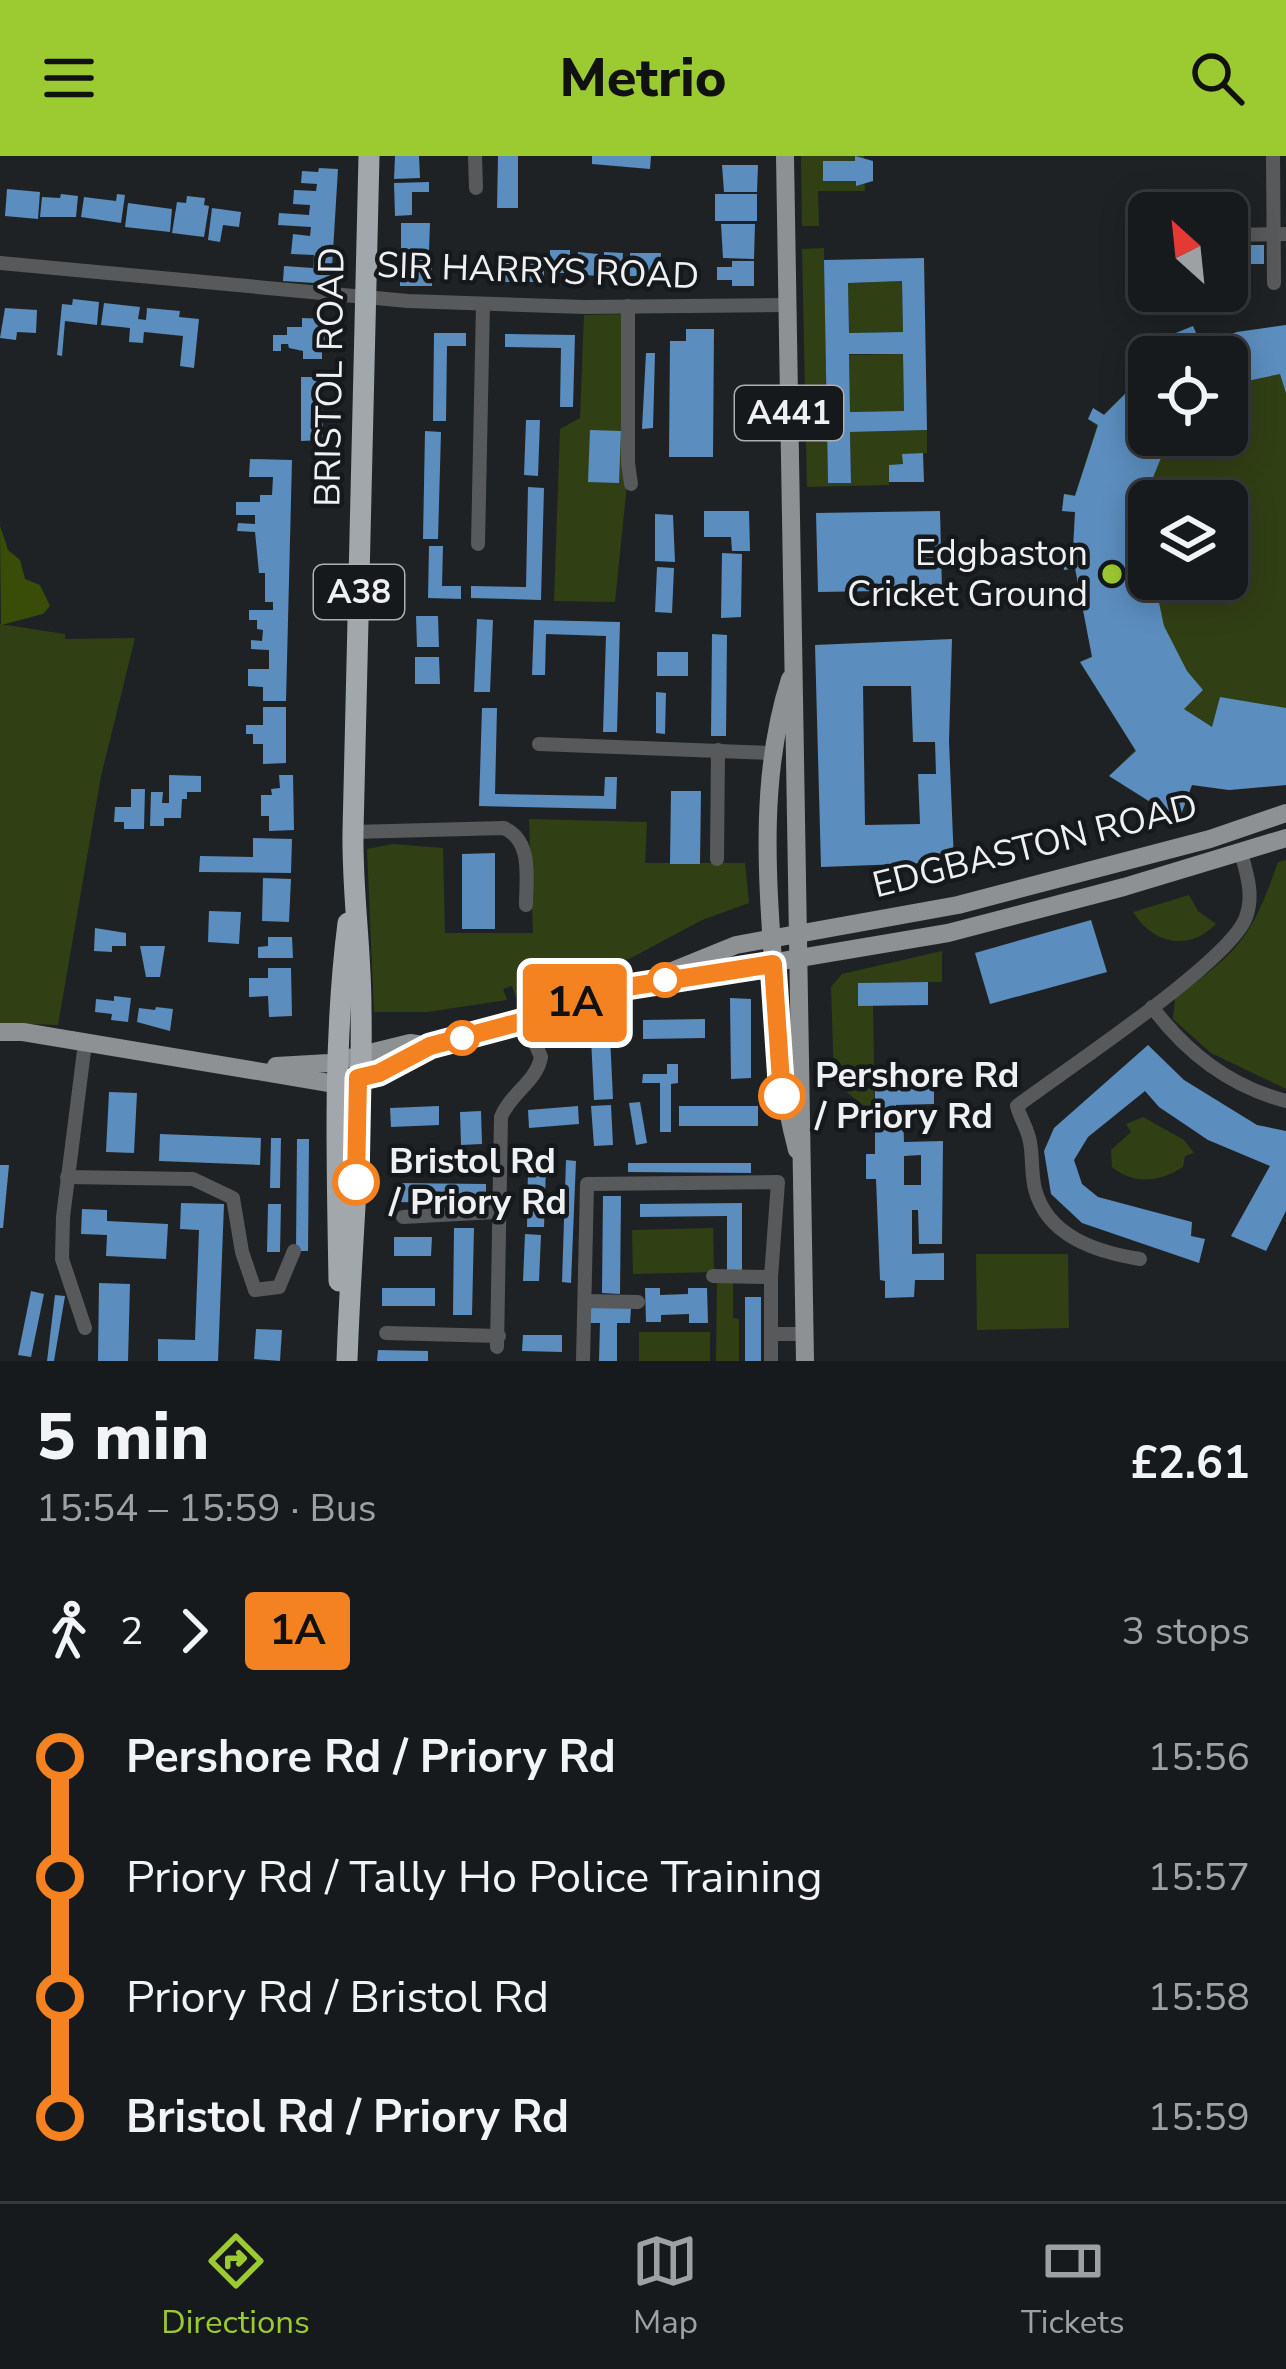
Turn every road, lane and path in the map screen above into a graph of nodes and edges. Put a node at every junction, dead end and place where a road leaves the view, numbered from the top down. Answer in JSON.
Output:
{"nodes":[{"id":1,"x":369,"y":156,"type":"edge"},
{"id":2,"x":476,"y":156,"type":"edge"},
{"id":3,"x":785,"y":156,"type":"edge"},
{"id":4,"x":1273,"y":156,"type":"edge"},
{"id":5,"x":476,"y":188,"type":"dead end"},
{"id":6,"x":1280,"y":234,"type":"edge"},
{"id":7,"x":1248,"y":235,"type":"edge"},
{"id":8,"x":0,"y":263,"type":"edge"},
{"id":9,"x":1274,"y":284,"type":"dead end"},
{"id":10,"x":376,"y":298,"type":"junction"},
{"id":11,"x":483,"y":304,"type":"junction"},
{"id":12,"x":788,"y":305,"type":"junction"},
{"id":13,"x":628,"y":306,"type":"junction"},
{"id":14,"x":631,"y":484,"type":"dead end"},
{"id":15,"x":478,"y":544,"type":"dead end"},
{"id":16,"x":793,"y":670,"type":"junction"},
{"id":17,"x":539,"y":744,"type":"dead end"},
{"id":18,"x":718,"y":750,"type":"junction"},
{"id":19,"x":771,"y":753,"type":"junction"},
{"id":20,"x":1286,"y":813,"type":"edge"},
{"id":21,"x":1233,"y":831,"type":"junction"},
{"id":22,"x":353,"y":832,"type":"junction"},
{"id":23,"x":1286,"y":838,"type":"edge"},
{"id":24,"x":1241,"y":853,"type":"junction"},
{"id":25,"x":717,"y":860,"type":"dead end"},
{"id":26,"x":1094,"y":870,"type":"junction"},
{"id":27,"x":1102,"y":893,"type":"junction"},
{"id":28,"x":526,"y":905,"type":"dead end"},
{"id":29,"x":797,"y":936,"type":"junction"},
{"id":30,"x":771,"y":939,"type":"junction"},
{"id":31,"x":799,"y":959,"type":"junction"},
{"id":32,"x":773,"y":964,"type":"junction"},
{"id":33,"x":640,"y":984,"type":"junction"},
{"id":34,"x":1152,"y":1007,"type":"junction"},
{"id":35,"x":525,"y":1020,"type":"junction"},
{"id":36,"x":0,"y":1032,"type":"edge"},
{"id":37,"x":85,"y":1043,"type":"junction"},
{"id":38,"x":349,"y":1068,"type":"junction"},
{"id":39,"x":1286,"y":1102,"type":"edge"},
{"id":40,"x":68,"y":1177,"type":"junction"},
{"id":41,"x":804,"y":1178,"type":"junction"},
{"id":42,"x":496,"y":1212,"type":"junction"},
{"id":43,"x":403,"y":1217,"type":"dead end"},
{"id":44,"x":294,"y":1251,"type":"dead end"},
{"id":45,"x":1140,"y":1259,"type":"dead end"},
{"id":46,"x":713,"y":1276,"type":"dead end"},
{"id":47,"x":771,"y":1277,"type":"junction"},
{"id":48,"x":585,"y":1301,"type":"junction"},
{"id":49,"x":638,"y":1302,"type":"dead end"},
{"id":50,"x":85,"y":1328,"type":"dead end"},
{"id":51,"x":386,"y":1333,"type":"dead end"},
{"id":52,"x":771,"y":1334,"type":"junction"},
{"id":53,"x":805,"y":1334,"type":"junction"},
{"id":54,"x":343,"y":1361,"type":"edge"},
{"id":55,"x":583,"y":1361,"type":"edge"},
{"id":56,"x":771,"y":1361,"type":"edge"},
{"id":57,"x":805,"y":1361,"type":"edge"}],
"edges":[{"from":1,"to":10,"type":"highway","name":"BRISTOL ROAD","number":"A38"},
{"from":2,"to":5,"type":"street"},
{"from":3,"to":12,"type":"main road","number":"A441"},
{"from":4,"to":6,"type":"street"},
{"from":6,"to":7,"type":"street"},
{"from":6,"to":9,"type":"street"},
{"from":8,"to":10,"type":"street","name":"SIR HARRYS ROAD"},
{"from":10,"to":11,"type":"street","name":"SIR HARRYS ROAD"},
{"from":10,"to":22,"type":"highway","name":"BRISTOL ROAD","number":"A38"},
{"from":11,"to":13,"type":"street","name":"SIR HARRYS ROAD"},
{"from":11,"to":15,"type":"street"},
{"from":12,"to":13,"type":"street","name":"SIR HARRYS ROAD"},
{"from":12,"to":16,"type":"main road","number":"A441"},
{"from":13,"to":14,"type":"street"},
{"from":16,"to":19,"type":"main road","number":"A441"},
{"from":16,"to":29,"type":"main road","number":"A441"},
{"from":17,"to":18,"type":"street"},
{"from":18,"to":19,"type":"street"},
{"from":18,"to":25,"type":"street"},
{"from":19,"to":30,"type":"main road","number":"A441"},
{"from":20,"to":21,"type":"main road","name":"EDGBASTON ROAD"},
{"from":21,"to":24,"type":"main road"},
{"from":21,"to":26,"type":"main road","name":"EDGBASTON ROAD"},
{"from":22,"to":28,"type":"street"},
{"from":22,"to":38,"type":"highway","name":"BRISTOL ROAD","number":"A38"},
{"from":23,"to":24,"type":"main road","name":"EDGBASTON ROAD"},
{"from":24,"to":27,"type":"main road","name":"EDGBASTON ROAD"},
{"from":24,"to":34,"type":"street"},
{"from":26,"to":27,"type":"main road"},
{"from":26,"to":29,"type":"main road","name":"EDGBASTON ROAD"},
{"from":27,"to":31,"type":"main road","name":"EDGBASTON ROAD"},
{"from":29,"to":30,"type":"main road","name":"EDGBASTON ROAD"},
{"from":29,"to":31,"type":"main road","number":"A441"},
{"from":30,"to":32,"type":"main road","number":"A441"},
{"from":30,"to":33,"type":"main road","name":"EDGBASTON ROAD"},
{"from":31,"to":32,"type":"main road","name":"EDGBASTON ROAD"},
{"from":31,"to":41,"type":"main road","number":"A441"},
{"from":32,"to":33,"type":"main road","name":"EDGBASTON ROAD"},
{"from":32,"to":41,"type":"main road","number":"A441"},
{"from":33,"to":35,"type":"main road"},
{"from":34,"to":39,"type":"street"},
{"from":34,"to":45,"type":"street"},
{"from":35,"to":38,"type":"main road"},
{"from":35,"to":42,"type":"street"},
{"from":36,"to":37,"type":"main road"},
{"from":37,"to":38,"type":"main road"},
{"from":37,"to":40,"type":"street"},
{"from":38,"to":54,"type":"highway","name":"BRISTOL ROAD","number":"A38"},
{"from":40,"to":44,"type":"street"},
{"from":40,"to":50,"type":"street"},
{"from":41,"to":53,"type":"main road","number":"A441"},
{"from":42,"to":43,"type":"street"},
{"from":42,"to":51,"type":"street"},
{"from":46,"to":47,"type":"street"},
{"from":47,"to":48,"type":"street"},
{"from":47,"to":52,"type":"street"},
{"from":48,"to":49,"type":"street"},
{"from":48,"to":55,"type":"street"},
{"from":52,"to":53,"type":"street"},
{"from":52,"to":56,"type":"street"},
{"from":53,"to":57,"type":"main road","number":"A441"}]}
